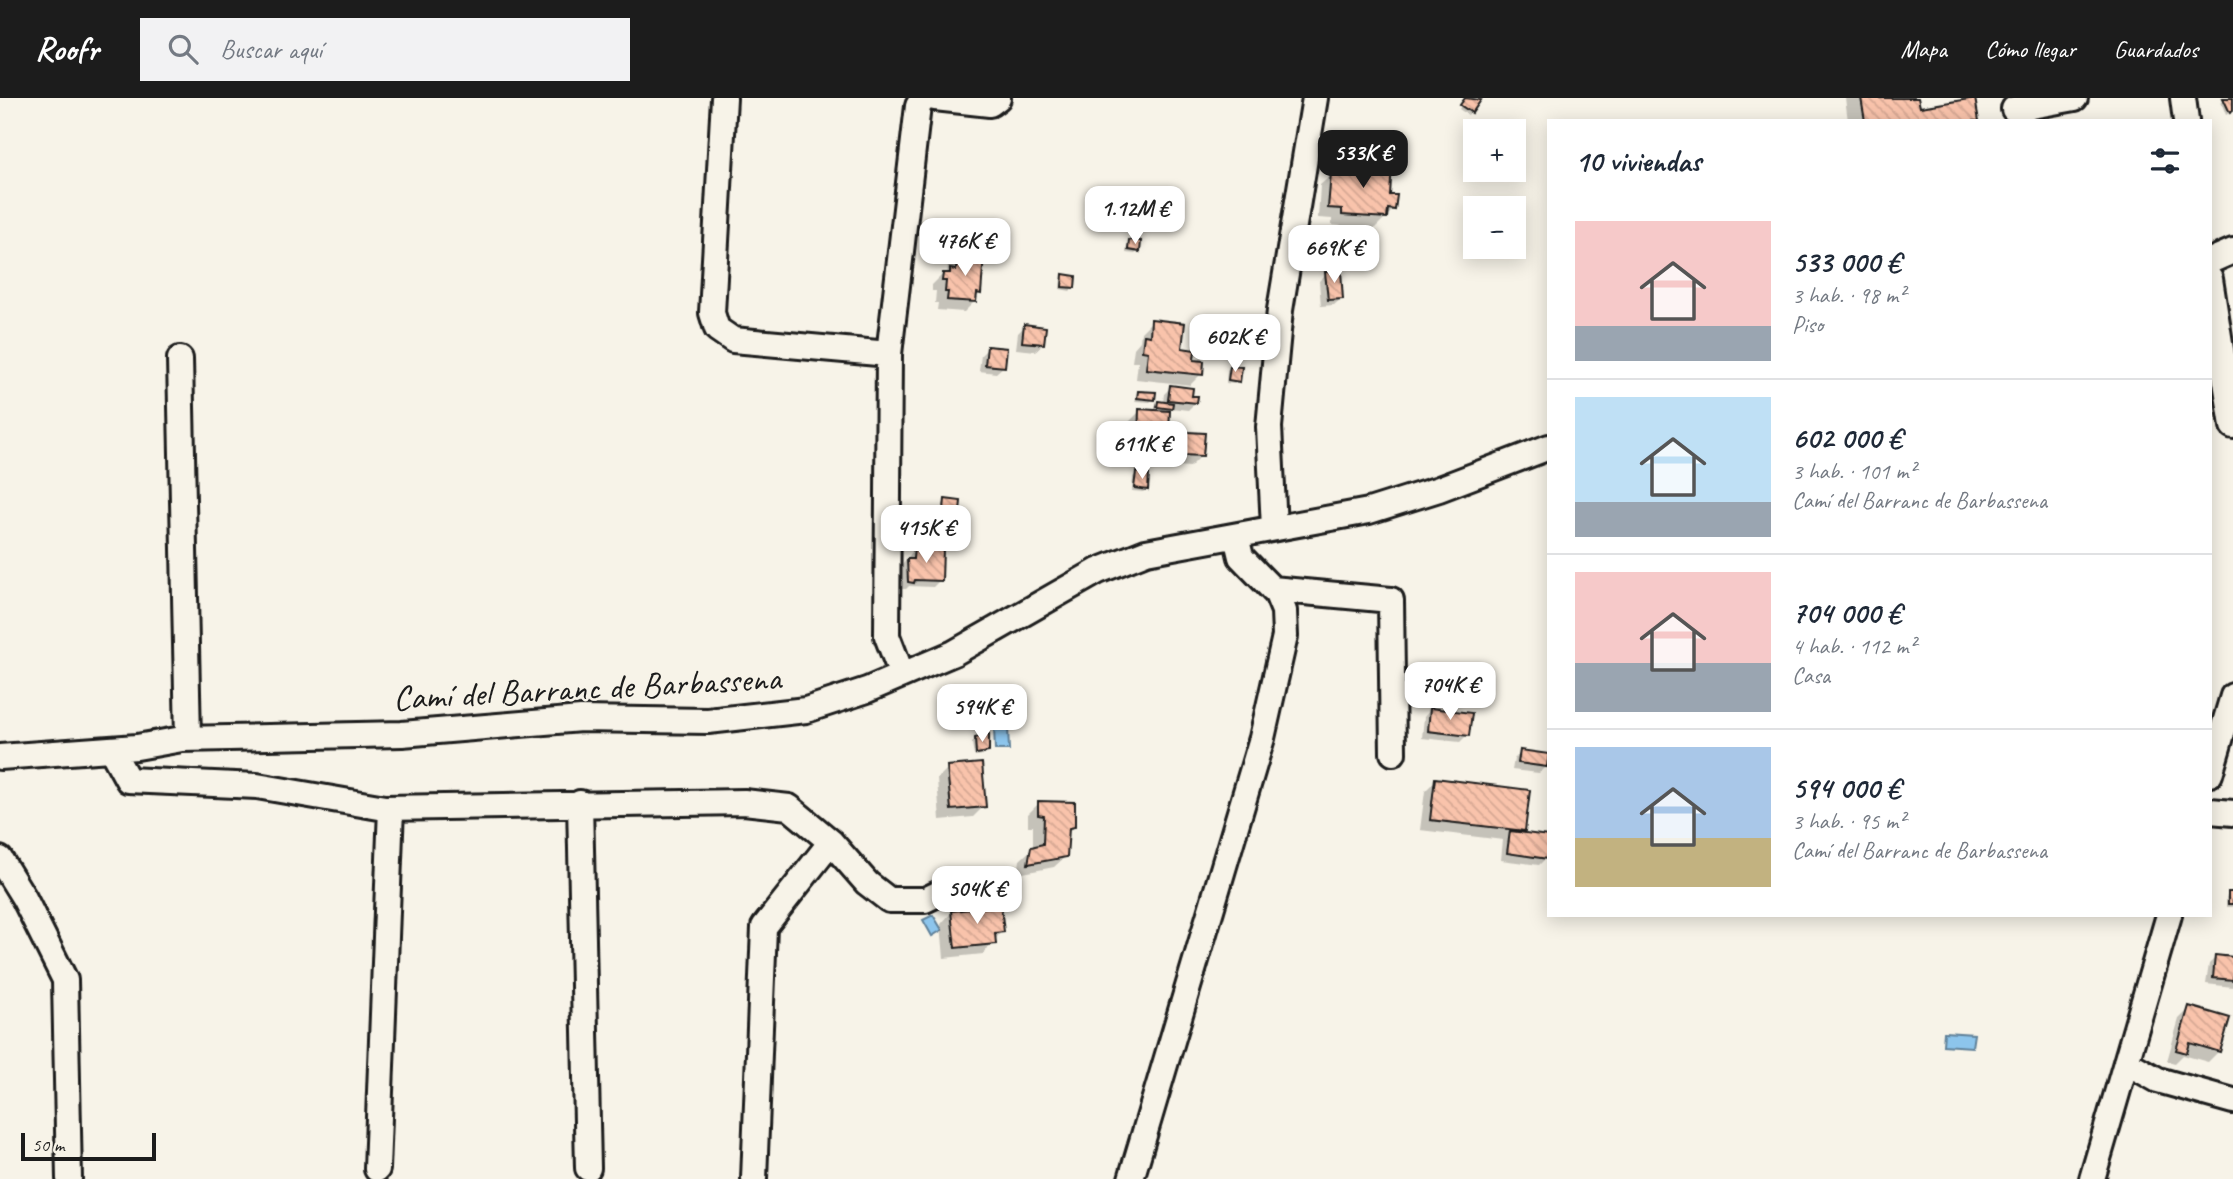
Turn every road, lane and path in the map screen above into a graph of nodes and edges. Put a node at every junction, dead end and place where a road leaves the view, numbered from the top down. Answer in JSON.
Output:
{"nodes":[{"id":1,"x":723,"y":98,"type":"edge"},
{"id":2,"x":924,"y":98,"type":"edge"},
{"id":3,"x":935,"y":98,"type":"edge"},
{"id":4,"x":998,"y":98,"type":"edge"},
{"id":5,"x":1315,"y":98,"type":"edge"},
{"id":6,"x":2075,"y":98,"type":"edge"},
{"id":7,"x":2183,"y":98,"type":"edge"},
{"id":8,"x":2014,"y":108,"type":"dead end"},
{"id":9,"x":2186,"y":119,"type":"edge"},
{"id":10,"x":2233,"y":251,"type":"edge"},
{"id":11,"x":2212,"y":260,"type":"edge"},
{"id":12,"x":2212,"y":292,"type":"edge"},
{"id":13,"x":889,"y":354,"type":"junction"},
{"id":14,"x":180,"y":359,"type":"dead end"},
{"id":15,"x":2233,"y":426,"type":"edge"},
{"id":16,"x":1547,"y":448,"type":"edge"},
{"id":17,"x":1274,"y":528,"type":"junction"},
{"id":18,"x":1236,"y":536,"type":"junction"},
{"id":19,"x":1272,"y":589,"type":"junction"},
{"id":20,"x":902,"y":675,"type":"junction"},
{"id":21,"x":2233,"y":696,"type":"edge"},
{"id":22,"x":188,"y":739,"type":"junction"},
{"id":23,"x":111,"y":748,"type":"junction"},
{"id":24,"x":1393,"y":753,"type":"dead end"},
{"id":25,"x":0,"y":757,"type":"edge"},
{"id":26,"x":2212,"y":767,"type":"edge"},
{"id":27,"x":580,"y":803,"type":"junction"},
{"id":28,"x":391,"y":808,"type":"junction"},
{"id":29,"x":2212,"y":811,"type":"edge"},
{"id":30,"x":2233,"y":813,"type":"edge"},
{"id":31,"x":831,"y":842,"type":"junction"},
{"id":32,"x":0,"y":859,"type":"edge"},
{"id":33,"x":950,"y":888,"type":"dead end"},
{"id":34,"x":2168,"y":917,"type":"edge"},
{"id":35,"x":2126,"y":1062,"type":"junction"},
{"id":36,"x":2233,"y":1101,"type":"edge"},
{"id":37,"x":587,"y":1168,"type":"dead end"},
{"id":38,"x":377,"y":1169,"type":"dead end"},
{"id":39,"x":69,"y":1179,"type":"edge"},
{"id":40,"x":754,"y":1179,"type":"edge"},
{"id":41,"x":1131,"y":1179,"type":"edge"},
{"id":42,"x":2092,"y":1179,"type":"edge"}],
"edges":[{"from":1,"to":13,"type":"street"},
{"from":2,"to":13,"type":"street"},
{"from":3,"to":4,"type":"street"},
{"from":5,"to":17,"type":"street"},
{"from":6,"to":8,"type":"street"},
{"from":7,"to":9,"type":"street"},
{"from":10,"to":11,"type":"street"},
{"from":12,"to":15,"type":"street"},
{"from":13,"to":20,"type":"street"},
{"from":14,"to":22,"type":"street"},
{"from":16,"to":17,"type":"street","name":"Camí del Barranc de Barbassena"},
{"from":17,"to":18,"type":"street","name":"Camí del Barranc de Barbassena"},
{"from":18,"to":19,"type":"street"},
{"from":18,"to":20,"type":"street","name":"Camí del Barranc de Barbassena"},
{"from":19,"to":24,"type":"street"},
{"from":19,"to":41,"type":"street"},
{"from":20,"to":22,"type":"street","name":"Camí del Barranc de Barbassena"},
{"from":21,"to":26,"type":"street"},
{"from":22,"to":23,"type":"street","name":"Camí del Barranc de Barbassena"},
{"from":23,"to":25,"type":"street","name":"Camí del Barranc de Barbassena"},
{"from":23,"to":28,"type":"street"},
{"from":27,"to":28,"type":"street"},
{"from":27,"to":31,"type":"street"},
{"from":27,"to":37,"type":"street"},
{"from":28,"to":38,"type":"street"},
{"from":29,"to":30,"type":"street"},
{"from":31,"to":33,"type":"street"},
{"from":31,"to":40,"type":"street"},
{"from":32,"to":39,"type":"street"},
{"from":34,"to":35,"type":"street"},
{"from":35,"to":36,"type":"street"},
{"from":35,"to":42,"type":"street"}]}
